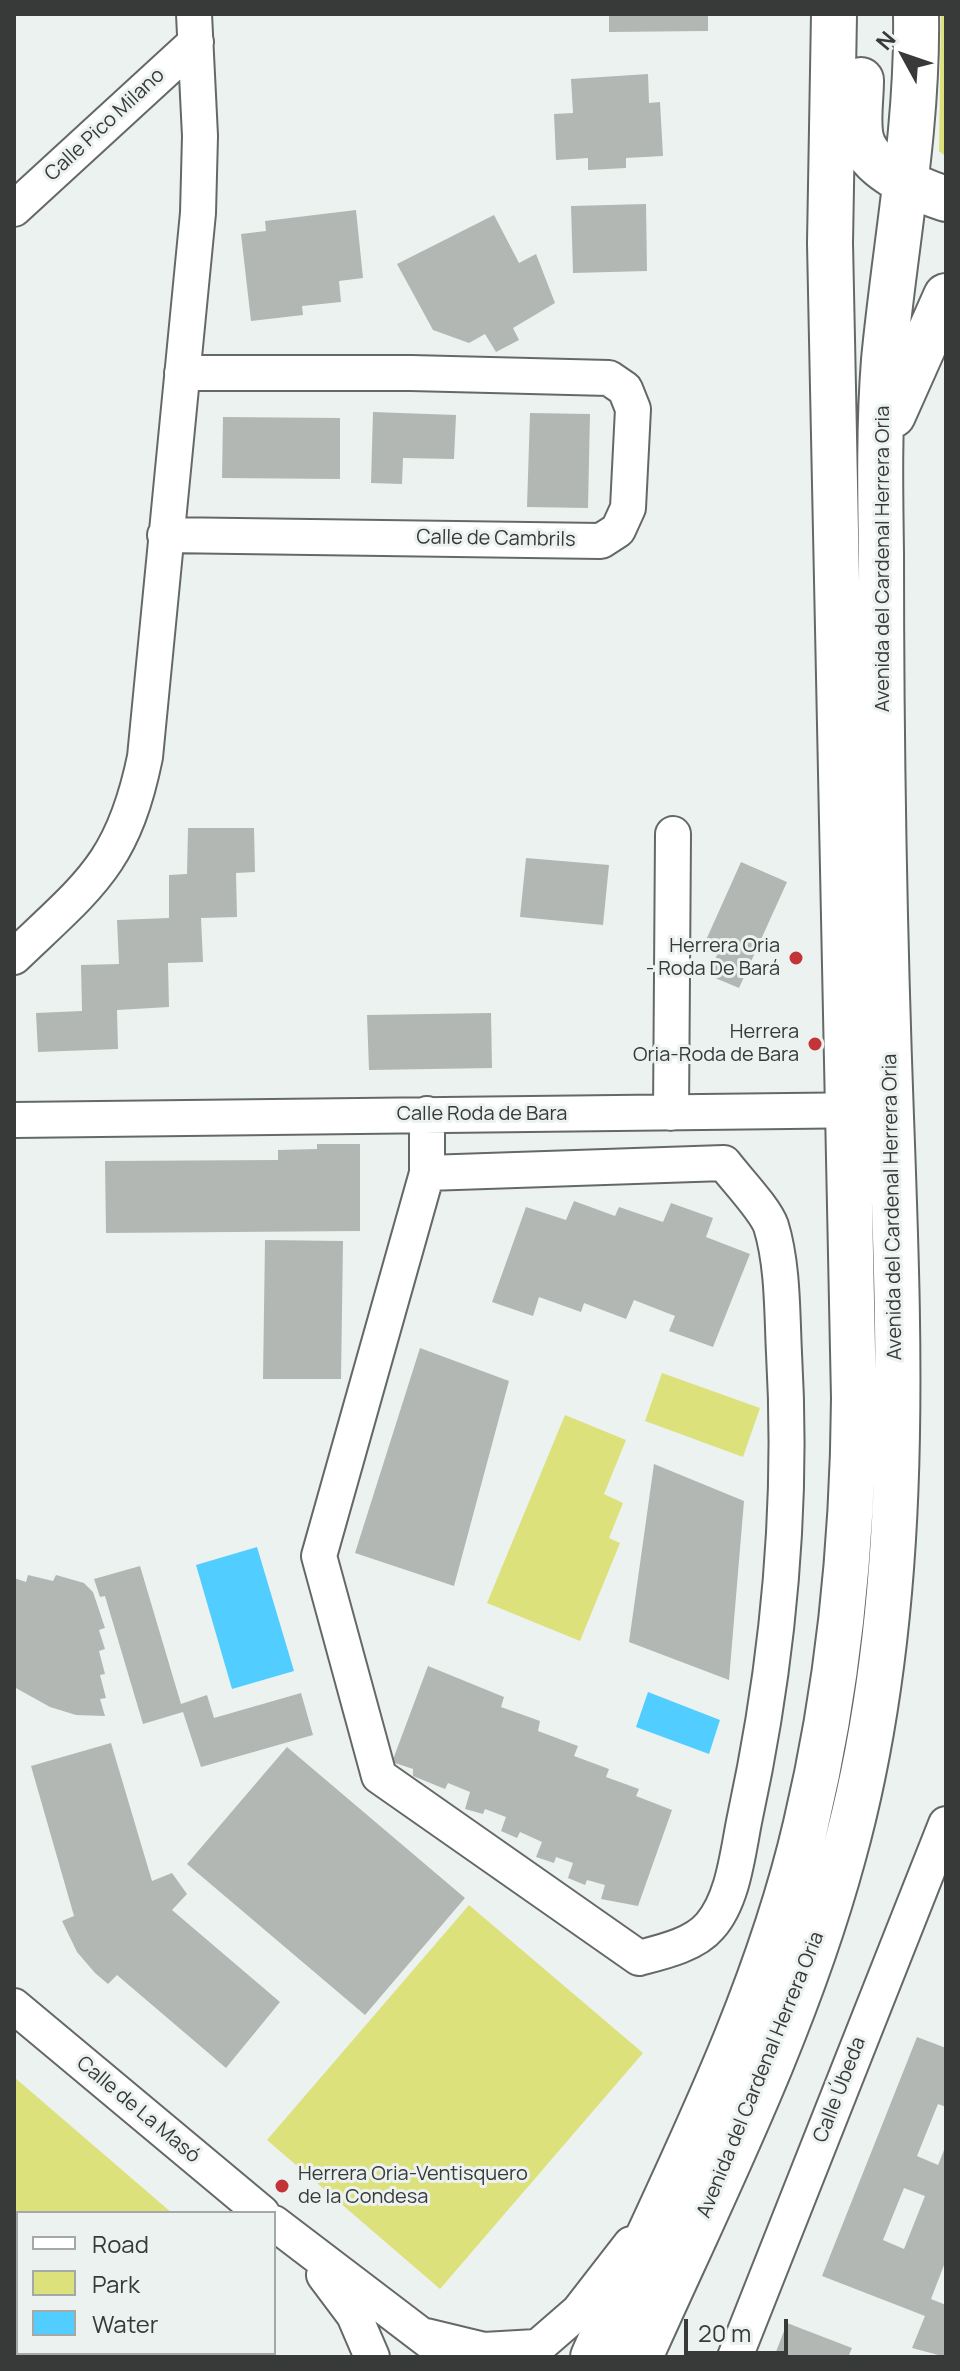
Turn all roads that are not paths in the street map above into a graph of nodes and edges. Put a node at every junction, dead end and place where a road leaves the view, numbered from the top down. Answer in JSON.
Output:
{"nodes":[{"id":1,"x":834,"y":14,"type":"edge"},
{"id":2,"x":862,"y":14,"type":"edge"},
{"id":3,"x":916,"y":14,"type":"edge"},
{"id":4,"x":195,"y":28,"type":"edge"},
{"id":5,"x":906,"y":181,"type":"junction"},
{"id":6,"x":946,"y":199,"type":"edge"},
{"id":7,"x":14,"y":209,"type":"edge"},
{"id":8,"x":946,"y":296,"type":"edge"},
{"id":9,"x":182,"y":373,"type":"junction"},
{"id":10,"x":880,"y":460,"type":"junction"},
{"id":11,"x":165,"y":535,"type":"junction"},
{"id":12,"x":673,"y":834,"type":"dead end"},
{"id":13,"x":14,"y":957,"type":"edge"},
{"id":14,"x":848,"y":1110,"type":"junction"},
{"id":15,"x":891,"y":1110,"type":"junction"},
{"id":16,"x":671,"y":1113,"type":"junction"},
{"id":17,"x":427,"y":1114,"type":"junction"},
{"id":18,"x":14,"y":1120,"type":"edge"},
{"id":19,"x":427,"y":1173,"type":"junction"},
{"id":20,"x":946,"y":1824,"type":"edge"},
{"id":21,"x":14,"y":2006,"type":"edge"},
{"id":22,"x":679,"y":2165,"type":"junction"},
{"id":23,"x":260,"y":2211,"type":"edge"},
{"id":24,"x":276,"y":2224,"type":"edge"},
{"id":25,"x":276,"y":2225,"type":"edge"},
{"id":26,"x":438,"y":2346,"type":"edge"},
{"id":27,"x":531,"y":2352,"type":"edge"},
{"id":28,"x":372,"y":2357,"type":"edge"},
{"id":29,"x":593,"y":2357,"type":"edge"},
{"id":30,"x":640,"y":2357,"type":"edge"},
{"id":31,"x":735,"y":2357,"type":"edge"}],
"edges":[{"from":1,"to":14,"type":"main road","name":"Avenida del Cardenal Herrera Oria"},
{"from":2,"to":5,"type":"main road"},
{"from":3,"to":5,"type":"main road","name":"Avenida del Cardenal Herrera Oria"},
{"from":4,"to":7,"type":"street","name":"Calle Pico Milano"},
{"from":4,"to":9,"type":"street"},
{"from":5,"to":6,"type":"main road"},
{"from":5,"to":10,"type":"main road","name":"Avenida del Cardenal Herrera Oria"},
{"from":8,"to":10,"type":"main road"},
{"from":9,"to":11,"type":"street"},
{"from":9,"to":11,"type":"street","name":"Calle de Cambrils"},
{"from":10,"to":15,"type":"main road","name":"Avenida del Cardenal Herrera Oria"},
{"from":11,"to":13,"type":"street"},
{"from":12,"to":16,"type":"street"},
{"from":14,"to":15,"type":"street","name":"Calle Roda de Bara"},
{"from":14,"to":16,"type":"street","name":"Calle Roda de Bara"},
{"from":14,"to":22,"type":"main road","name":"Avenida del Cardenal Herrera Oria"},
{"from":15,"to":30,"type":"main road","name":"Avenida del Cardenal Herrera Oria"},
{"from":16,"to":17,"type":"street","name":"Calle Roda de Bara"},
{"from":17,"to":18,"type":"street","name":"Calle Roda de Bara"},
{"from":17,"to":19,"type":"street"},
{"from":19,"to":19,"type":"street"},
{"from":20,"to":31,"type":"street","name":"Calle Úbeda"},
{"from":21,"to":23,"type":"street","name":"Calle de La Masó"},
{"from":22,"to":27,"type":"street","name":"Avenida del Cardenal Herrera Oria"},
{"from":22,"to":29,"type":"main road","name":"Avenida del Cardenal Herrera Oria"},
{"from":24,"to":26,"type":"street","name":"Calle de La Masó"},
{"from":25,"to":28,"type":"street","name":"Calle de La Masó"},
{"from":26,"to":27,"type":"street","name":"Calle de La Masó"}]}
